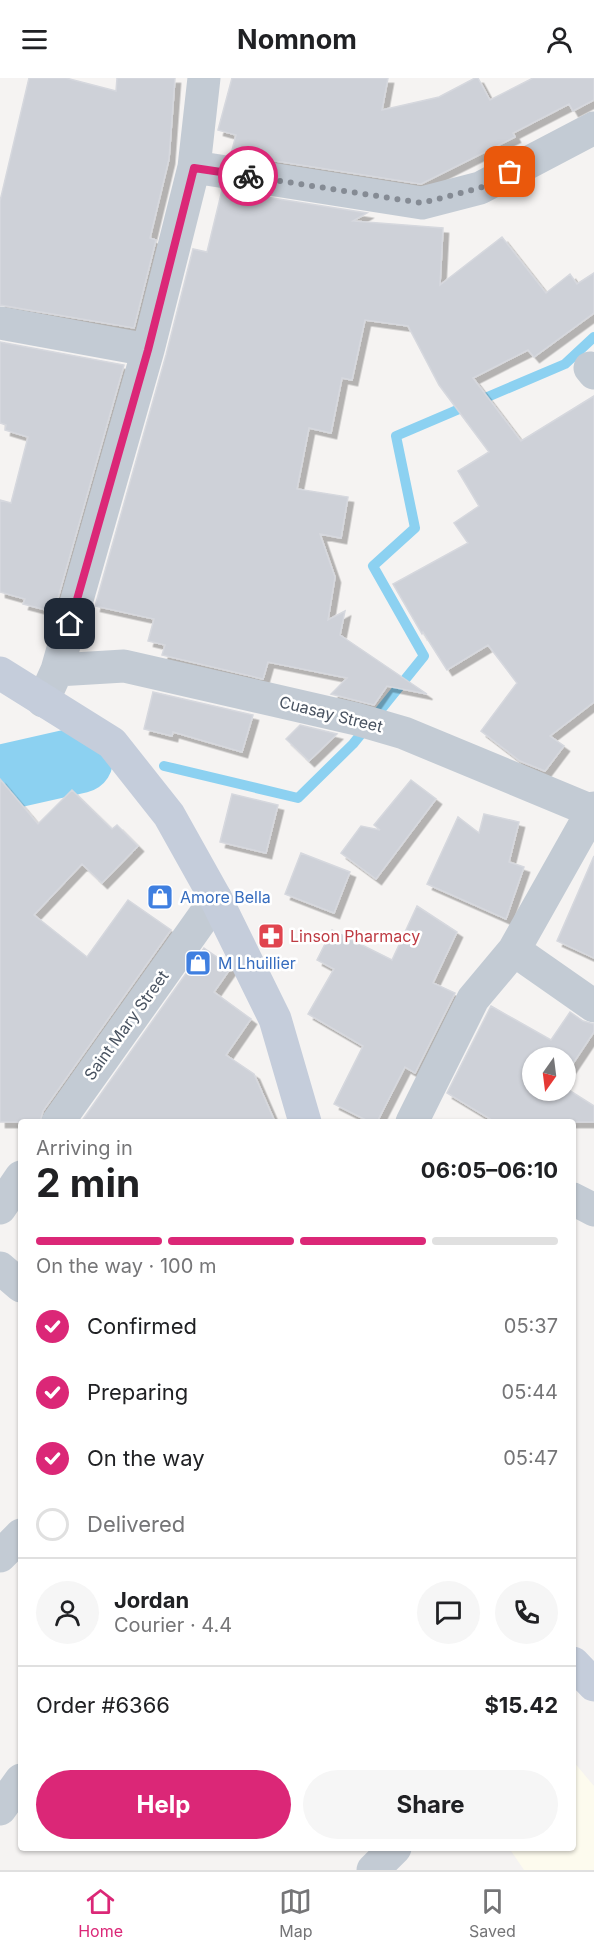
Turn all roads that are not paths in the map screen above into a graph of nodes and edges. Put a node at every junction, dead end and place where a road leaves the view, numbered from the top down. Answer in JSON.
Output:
{"nodes":[{"id":1,"x":204,"y":78,"type":"edge"},
{"id":2,"x":594,"y":128,"type":"edge"},
{"id":3,"x":194,"y":168,"type":"junction"},
{"id":4,"x":0,"y":323,"type":"edge"},
{"id":5,"x":148,"y":350,"type":"junction"},
{"id":6,"x":57,"y":670,"type":"junction"},
{"id":7,"x":0,"y":673,"type":"edge"},
{"id":8,"x":43,"y":701,"type":"junction"},
{"id":9,"x":593,"y":809,"type":"edge"},
{"id":10,"x":216,"y":899,"type":"junction"},
{"id":11,"x":514,"y":950,"type":"junction"},
{"id":12,"x":594,"y":1006,"type":"edge"},
{"id":13,"x":60,"y":1119,"type":"edge"},
{"id":14,"x":304,"y":1119,"type":"edge"},
{"id":15,"x":420,"y":1119,"type":"edge"},
{"id":16,"x":18,"y":1181,"type":"edge"},
{"id":17,"x":576,"y":1200,"type":"edge"},
{"id":18,"x":0,"y":1208,"type":"edge"},
{"id":19,"x":594,"y":1210,"type":"edge"},
{"id":20,"x":0,"y":1268,"type":"edge"},
{"id":21,"x":18,"y":1283,"type":"edge"},
{"id":22,"x":18,"y":1538,"type":"edge"},
{"id":23,"x":0,"y":1556,"type":"edge"},
{"id":24,"x":18,"y":1784,"type":"edge"},
{"id":25,"x":0,"y":1809,"type":"edge"},
{"id":26,"x":392,"y":1851,"type":"edge"},
{"id":27,"x":373,"y":1870,"type":"edge"}],
"edges":[{"from":1,"to":3,"type":"street"},
{"from":2,"to":3,"type":"street"},
{"from":3,"to":5,"type":"street"},
{"from":4,"to":5,"type":"street"},
{"from":5,"to":6,"type":"street"},
{"from":6,"to":8,"type":"street"},
{"from":6,"to":9,"type":"street","name":"Cuasay Street"},
{"from":7,"to":8,"type":"main road"},
{"from":8,"to":10,"type":"main road"},
{"from":9,"to":11,"type":"street"},
{"from":10,"to":13,"type":"street","name":"Saint Mary Street"},
{"from":10,"to":14,"type":"main road"},
{"from":11,"to":12,"type":"street"},
{"from":11,"to":15,"type":"street"},
{"from":16,"to":18,"type":"street"},
{"from":17,"to":19,"type":"street"},
{"from":20,"to":21,"type":"street"},
{"from":22,"to":23,"type":"street"},
{"from":24,"to":25,"type":"street"},
{"from":26,"to":27,"type":"street"}]}
